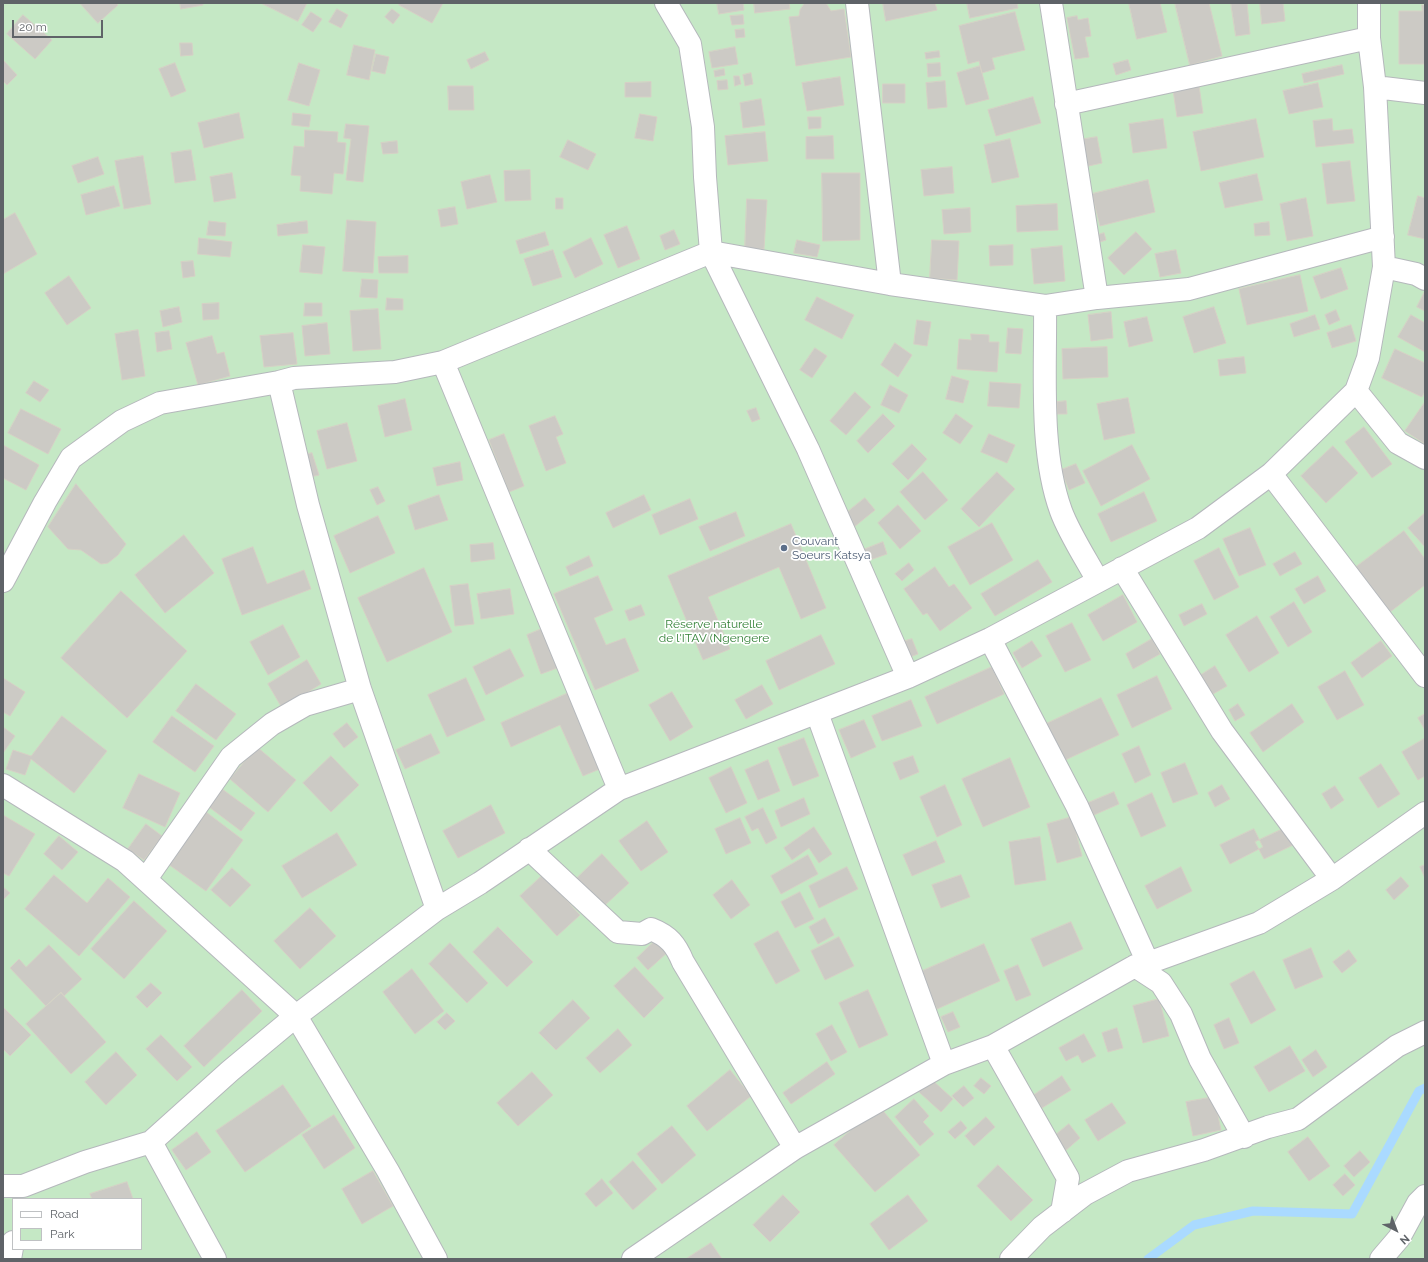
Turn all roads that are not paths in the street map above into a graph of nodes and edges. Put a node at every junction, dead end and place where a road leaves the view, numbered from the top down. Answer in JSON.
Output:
{"nodes":[{"id":1,"x":666,"y":3,"type":"edge"},
{"id":2,"x":856,"y":3,"type":"edge"},
{"id":3,"x":1051,"y":3,"type":"edge"},
{"id":4,"x":1370,"y":3,"type":"edge"},
{"id":5,"x":1369,"y":38,"type":"junction"},
{"id":6,"x":1375,"y":87,"type":"junction"},
{"id":7,"x":1425,"y":93,"type":"edge"},
{"id":8,"x":1066,"y":104,"type":"junction"},
{"id":9,"x":1383,"y":237,"type":"junction"},
{"id":10,"x":711,"y":252,"type":"junction"},
{"id":11,"x":1384,"y":267,"type":"junction"},
{"id":12,"x":1425,"y":279,"type":"edge"},
{"id":13,"x":890,"y":284,"type":"junction"},
{"id":14,"x":1097,"y":298,"type":"junction"},
{"id":15,"x":1045,"y":306,"type":"junction"},
{"id":16,"x":443,"y":362,"type":"junction"},
{"id":17,"x":278,"y":382,"type":"junction"},
{"id":18,"x":1356,"y":391,"type":"junction"},
{"id":19,"x":1425,"y":458,"type":"edge"},
{"id":20,"x":1271,"y":474,"type":"junction"},
{"id":21,"x":10,"y":551,"type":"edge"},
{"id":22,"x":1122,"y":568,"type":"junction"},
{"id":23,"x":1098,"y":581,"type":"junction"},
{"id":24,"x":3,"y":582,"type":"edge"},
{"id":25,"x":990,"y":639,"type":"junction"},
{"id":26,"x":1425,"y":676,"type":"edge"},
{"id":27,"x":908,"y":677,"type":"junction"},
{"id":28,"x":360,"y":689,"type":"junction"},
{"id":29,"x":817,"y":713,"type":"junction"},
{"id":30,"x":3,"y":785,"type":"edge"},
{"id":31,"x":619,"y":789,"type":"junction"},
{"id":32,"x":1425,"y":813,"type":"edge"},
{"id":33,"x":529,"y":849,"type":"junction"},
{"id":34,"x":146,"y":879,"type":"junction"},
{"id":35,"x":1332,"y":879,"type":"junction"},
{"id":36,"x":437,"y":910,"type":"junction"},
{"id":37,"x":1141,"y":965,"type":"junction"},
{"id":38,"x":296,"y":1016,"type":"junction"},
{"id":39,"x":1425,"y":1032,"type":"edge"},
{"id":40,"x":992,"y":1046,"type":"junction"},
{"id":41,"x":944,"y":1064,"type":"junction"},
{"id":42,"x":1244,"y":1137,"type":"junction"},
{"id":43,"x":152,"y":1142,"type":"junction"},
{"id":44,"x":795,"y":1148,"type":"junction"},
{"id":45,"x":15,"y":1191,"type":"edge"},
{"id":46,"x":1425,"y":1196,"type":"edge"},
{"id":47,"x":1062,"y":1212,"type":"junction"},
{"id":48,"x":12,"y":1248,"type":"edge"},
{"id":49,"x":10,"y":1259,"type":"edge"},
{"id":50,"x":215,"y":1259,"type":"edge"},
{"id":51,"x":436,"y":1259,"type":"edge"},
{"id":52,"x":633,"y":1259,"type":"edge"},
{"id":53,"x":1011,"y":1259,"type":"edge"},
{"id":54,"x":1381,"y":1259,"type":"edge"}],
"edges":[{"from":1,"to":10,"type":"street"},
{"from":2,"to":13,"type":"street"},
{"from":3,"to":8,"type":"street"},
{"from":4,"to":5,"type":"street"},
{"from":5,"to":6,"type":"street"},
{"from":5,"to":8,"type":"street"},
{"from":6,"to":7,"type":"street"},
{"from":6,"to":9,"type":"street"},
{"from":8,"to":14,"type":"street"},
{"from":9,"to":11,"type":"street"},
{"from":9,"to":14,"type":"street"},
{"from":10,"to":13,"type":"street"},
{"from":10,"to":16,"type":"street"},
{"from":10,"to":27,"type":"street"},
{"from":11,"to":12,"type":"street"},
{"from":11,"to":18,"type":"street"},
{"from":13,"to":15,"type":"street"},
{"from":14,"to":15,"type":"street"},
{"from":15,"to":23,"type":"street"},
{"from":16,"to":17,"type":"street"},
{"from":16,"to":31,"type":"street"},
{"from":17,"to":21,"type":"street"},
{"from":17,"to":28,"type":"street"},
{"from":18,"to":19,"type":"street"},
{"from":18,"to":20,"type":"street"},
{"from":20,"to":22,"type":"street"},
{"from":20,"to":26,"type":"street"},
{"from":21,"to":24,"type":"street"},
{"from":22,"to":23,"type":"street"},
{"from":22,"to":35,"type":"street"},
{"from":23,"to":25,"type":"street"},
{"from":25,"to":27,"type":"street"},
{"from":25,"to":37,"type":"street"},
{"from":27,"to":29,"type":"street"},
{"from":28,"to":34,"type":"street"},
{"from":28,"to":36,"type":"street"},
{"from":29,"to":31,"type":"street"},
{"from":29,"to":41,"type":"street"},
{"from":30,"to":34,"type":"street"},
{"from":31,"to":33,"type":"street"},
{"from":32,"to":35,"type":"street"},
{"from":33,"to":36,"type":"street"},
{"from":33,"to":44,"type":"street"},
{"from":34,"to":38,"type":"street"},
{"from":35,"to":37,"type":"street"},
{"from":36,"to":38,"type":"street"},
{"from":37,"to":40,"type":"street"},
{"from":37,"to":42,"type":"street"},
{"from":38,"to":43,"type":"street"},
{"from":38,"to":51,"type":"street"},
{"from":39,"to":42,"type":"street"},
{"from":40,"to":41,"type":"street"},
{"from":40,"to":47,"type":"street"},
{"from":41,"to":44,"type":"street"},
{"from":42,"to":47,"type":"street"},
{"from":43,"to":45,"type":"street"},
{"from":43,"to":50,"type":"street"},
{"from":44,"to":52,"type":"street"},
{"from":46,"to":54,"type":"street"},
{"from":47,"to":53,"type":"street"},
{"from":48,"to":49,"type":"street"}]}
